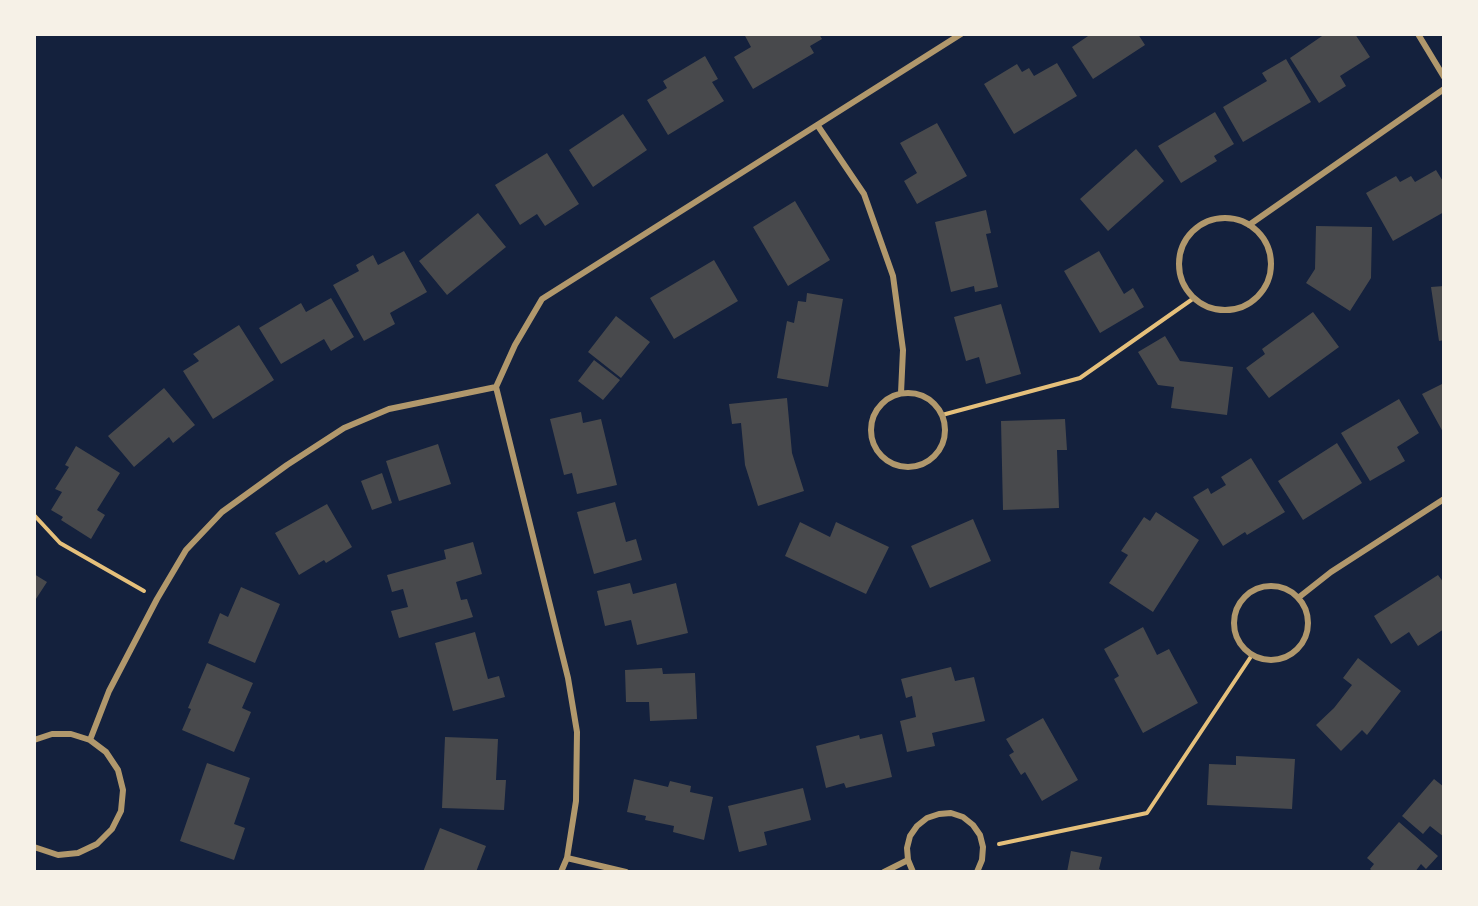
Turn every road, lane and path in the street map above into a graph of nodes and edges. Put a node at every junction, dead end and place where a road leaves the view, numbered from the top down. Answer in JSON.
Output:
{"nodes":[{"id":1,"x":961,"y":34,"type":"edge"},
{"id":2,"x":1418,"y":34,"type":"edge"},
{"id":3,"x":1443,"y":77,"type":"edge"},
{"id":4,"x":1443,"y":89,"type":"edge"},
{"id":5,"x":818,"y":126,"type":"junction"},
{"id":6,"x":1249,"y":225,"type":"junction"},
{"id":7,"x":1194,"y":298,"type":"junction"},
{"id":8,"x":496,"y":387,"type":"junction"},
{"id":9,"x":901,"y":393,"type":"junction"},
{"id":10,"x":942,"y":415,"type":"junction"},
{"id":11,"x":1443,"y":499,"type":"edge"},
{"id":12,"x":34,"y":515,"type":"edge"},
{"id":13,"x":1298,"y":598,"type":"junction"},
{"id":14,"x":157,"y":599,"type":"junction"},
{"id":15,"x":1252,"y":655,"type":"junction"},
{"id":16,"x":34,"y":740,"type":"edge"},
{"id":17,"x":90,"y":740,"type":"junction"},
{"id":18,"x":34,"y":847,"type":"edge"},
{"id":19,"x":983,"y":847,"type":"junction"},
{"id":20,"x":567,"y":858,"type":"junction"},
{"id":21,"x":908,"y":860,"type":"junction"},
{"id":22,"x":561,"y":872,"type":"edge"},
{"id":23,"x":626,"y":872,"type":"edge"},
{"id":24,"x":884,"y":872,"type":"edge"},
{"id":25,"x":913,"y":872,"type":"edge"},
{"id":26,"x":977,"y":872,"type":"edge"}],
"edges":[{"from":1,"to":5,"type":"street"},
{"from":2,"to":3,"type":"street"},
{"from":4,"to":6,"type":"street"},
{"from":5,"to":8,"type":"street"},
{"from":5,"to":9,"type":"street"},
{"from":6,"to":7,"type":"street"},
{"from":6,"to":7,"type":"street"},
{"from":7,"to":10,"type":"path"},
{"from":8,"to":14,"type":"street"},
{"from":8,"to":20,"type":"street"},
{"from":9,"to":10,"type":"street"},
{"from":9,"to":10,"type":"street"},
{"from":11,"to":13,"type":"street"},
{"from":12,"to":14,"type":"path"},
{"from":13,"to":15,"type":"street"},
{"from":13,"to":15,"type":"street"},
{"from":14,"to":17,"type":"street"},
{"from":15,"to":19,"type":"path"},
{"from":16,"to":17,"type":"street"},
{"from":17,"to":18,"type":"street"},
{"from":19,"to":21,"type":"street"},
{"from":19,"to":26,"type":"street"},
{"from":20,"to":22,"type":"street"},
{"from":20,"to":23,"type":"street"},
{"from":21,"to":24,"type":"street"},
{"from":21,"to":25,"type":"street"}]}
